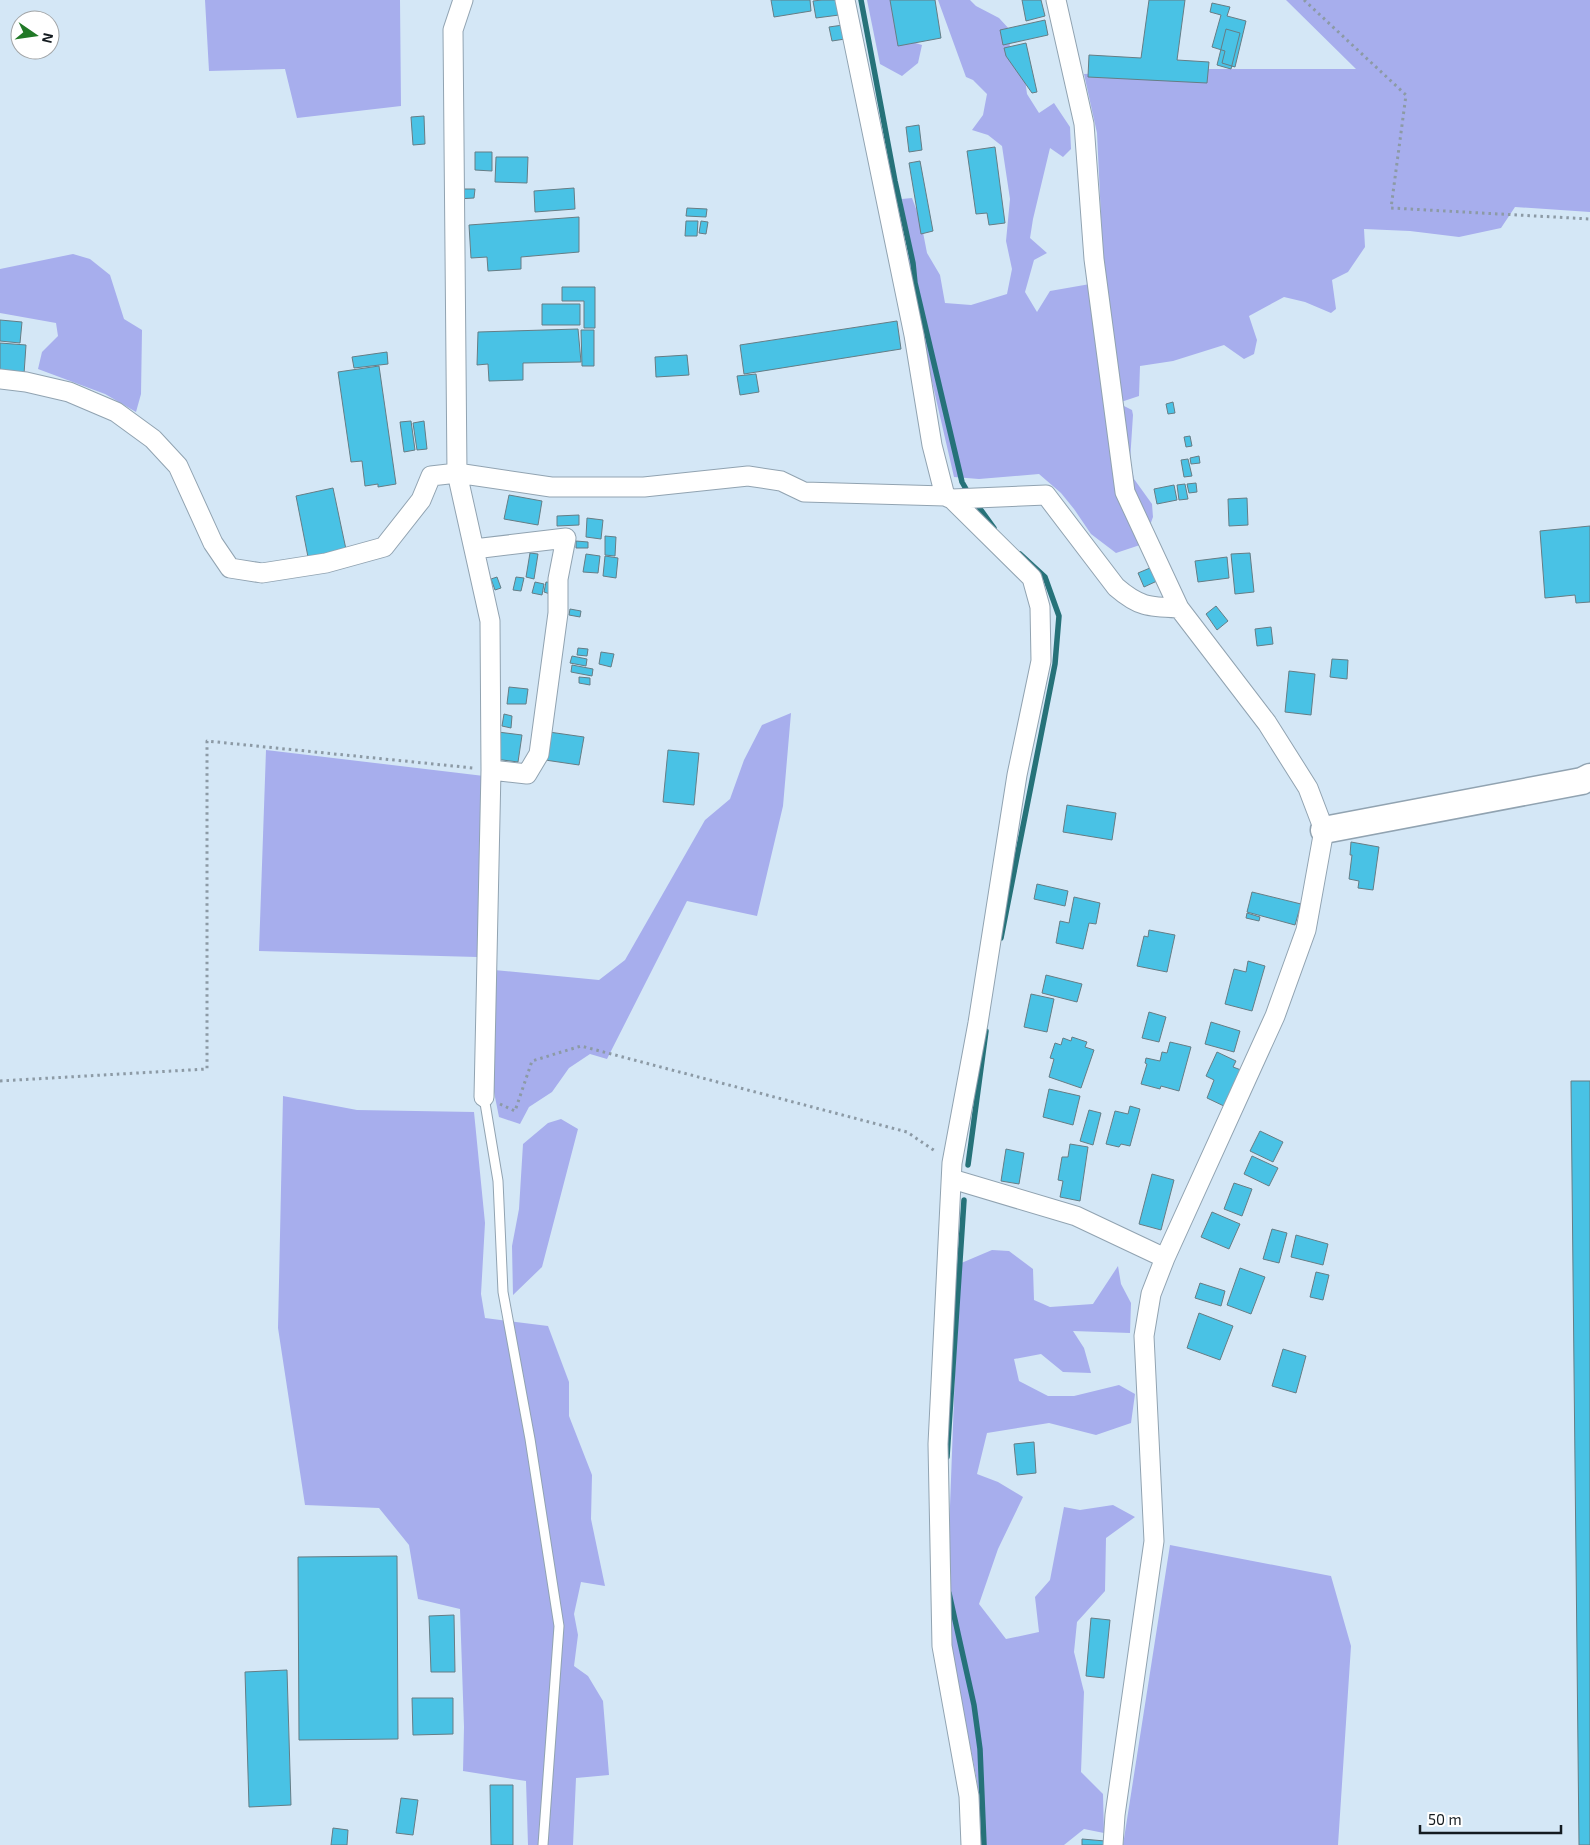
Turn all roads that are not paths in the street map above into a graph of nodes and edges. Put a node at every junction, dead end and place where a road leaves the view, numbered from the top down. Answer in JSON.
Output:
{"nodes":[{"id":1,"x":463,"y":0,"type":"edge"},
{"id":2,"x":844,"y":0,"type":"edge"},
{"id":3,"x":1056,"y":0,"type":"edge"},
{"id":4,"x":0,"y":379,"type":"edge"},
{"id":5,"x":457,"y":473,"type":"junction"},
{"id":6,"x":949,"y":497,"type":"junction"},
{"id":7,"x":474,"y":549,"type":"junction"},
{"id":8,"x":1179,"y":608,"type":"junction"},
{"id":9,"x":491,"y":770,"type":"junction"},
{"id":10,"x":1590,"y":777,"type":"edge"},
{"id":11,"x":1324,"y":830,"type":"junction"},
{"id":12,"x":484,"y":1097,"type":"joint"},
{"id":13,"x":952,"y":1171,"type":"junction"},
{"id":14,"x":1165,"y":1258,"type":"junction"},
{"id":15,"x":544,"y":1845,"type":"edge"},
{"id":16,"x":971,"y":1845,"type":"edge"},
{"id":17,"x":1112,"y":1845,"type":"edge"}],
"edges":[{"from":1,"to":5,"type":"street"},
{"from":2,"to":6,"type":"street"},
{"from":3,"to":8,"type":"street"},
{"from":4,"to":5,"type":"street"},
{"from":5,"to":6,"type":"street"},
{"from":5,"to":7,"type":"street"},
{"from":6,"to":8,"type":"street"},
{"from":6,"to":13,"type":"street"},
{"from":7,"to":9,"type":"street"},
{"from":7,"to":9,"type":"street"},
{"from":8,"to":11,"type":"street"},
{"from":9,"to":12,"type":"street"},
{"from":10,"to":11,"type":"street"},
{"from":11,"to":14,"type":"street"},
{"from":12,"to":15,"type":"lane"},
{"from":13,"to":14,"type":"street"},
{"from":13,"to":16,"type":"street"},
{"from":14,"to":17,"type":"street"}]}
